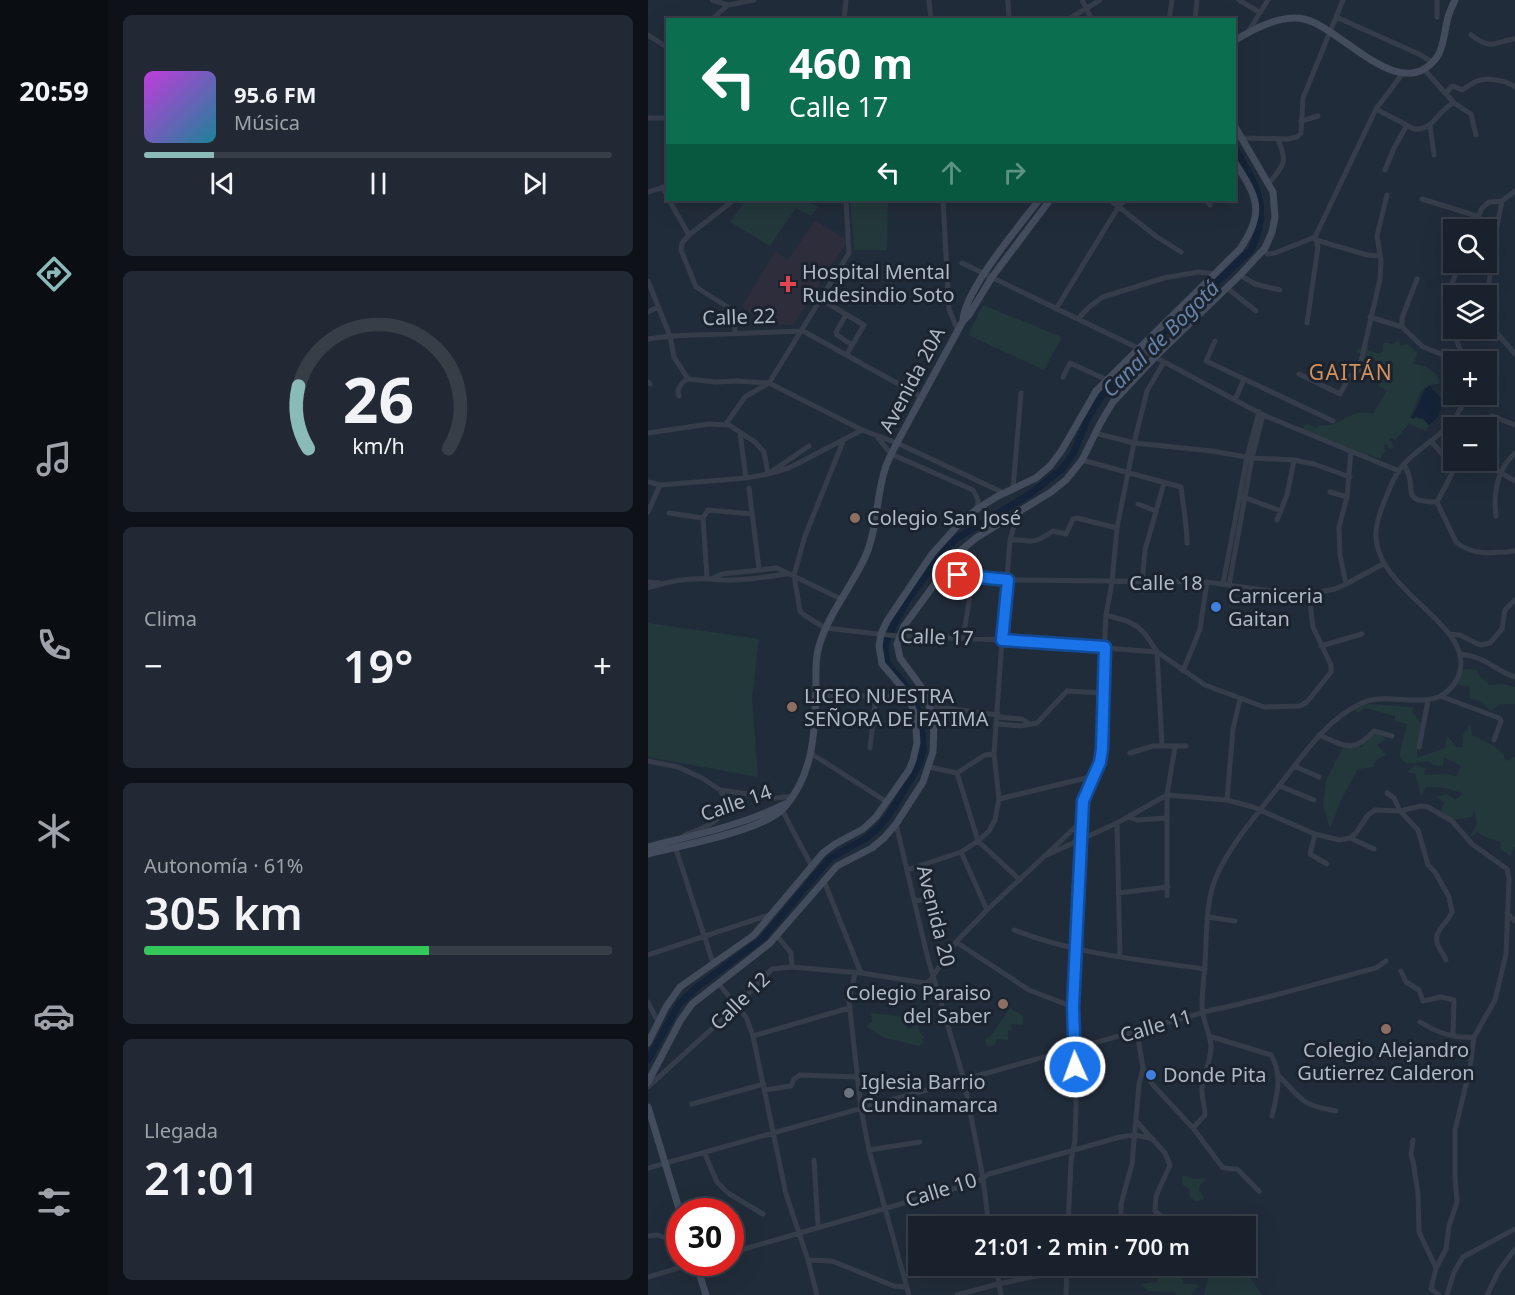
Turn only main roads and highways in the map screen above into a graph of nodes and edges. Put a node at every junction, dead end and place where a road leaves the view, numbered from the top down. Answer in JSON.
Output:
{"nodes":[{"id":1,"x":1455,"y":0,"type":"edge"},
{"id":2,"x":1236,"y":40,"type":"edge"},
{"id":3,"x":1236,"y":128,"type":"edge"},
{"id":4,"x":1236,"y":163,"type":"edge"},
{"id":5,"x":1038,"y":201,"type":"edge"},
{"id":6,"x":1049,"y":201,"type":"edge"},
{"id":7,"x":963,"y":321,"type":"junction"},
{"id":8,"x":792,"y":799,"type":"junction"},
{"id":9,"x":674,"y":844,"type":"junction"},
{"id":10,"x":648,"y":847,"type":"edge"},
{"id":11,"x":648,"y":854,"type":"edge"},
{"id":12,"x":648,"y":1043,"type":"edge"},
{"id":13,"x":648,"y":1082,"type":"edge"},
{"id":14,"x":648,"y":1107,"type":"edge"},
{"id":15,"x":676,"y":1198,"type":"edge"},
{"id":16,"x":700,"y":1276,"type":"edge"},
{"id":17,"x":706,"y":1295,"type":"edge"}],
"edges":[{"from":1,"to":2,"type":"main road"},
{"from":3,"to":13,"type":"main road"},
{"from":4,"to":12,"type":"main road"},
{"from":5,"to":7,"type":"main road","name":"Avenida 20A"},
{"from":6,"to":7,"type":"main road","name":"Avenida 20A"},
{"from":7,"to":8,"type":"main road","name":"Avenida 20A"},
{"from":8,"to":9,"type":"main road","name":"Calle 14"},
{"from":8,"to":9,"type":"main road","name":"Calle 14"},
{"from":9,"to":10,"type":"main road","name":"Calle 14"},
{"from":9,"to":11,"type":"main road","name":"Calle 14"},
{"from":14,"to":15,"type":"main road"},
{"from":16,"to":17,"type":"main road"}]}
